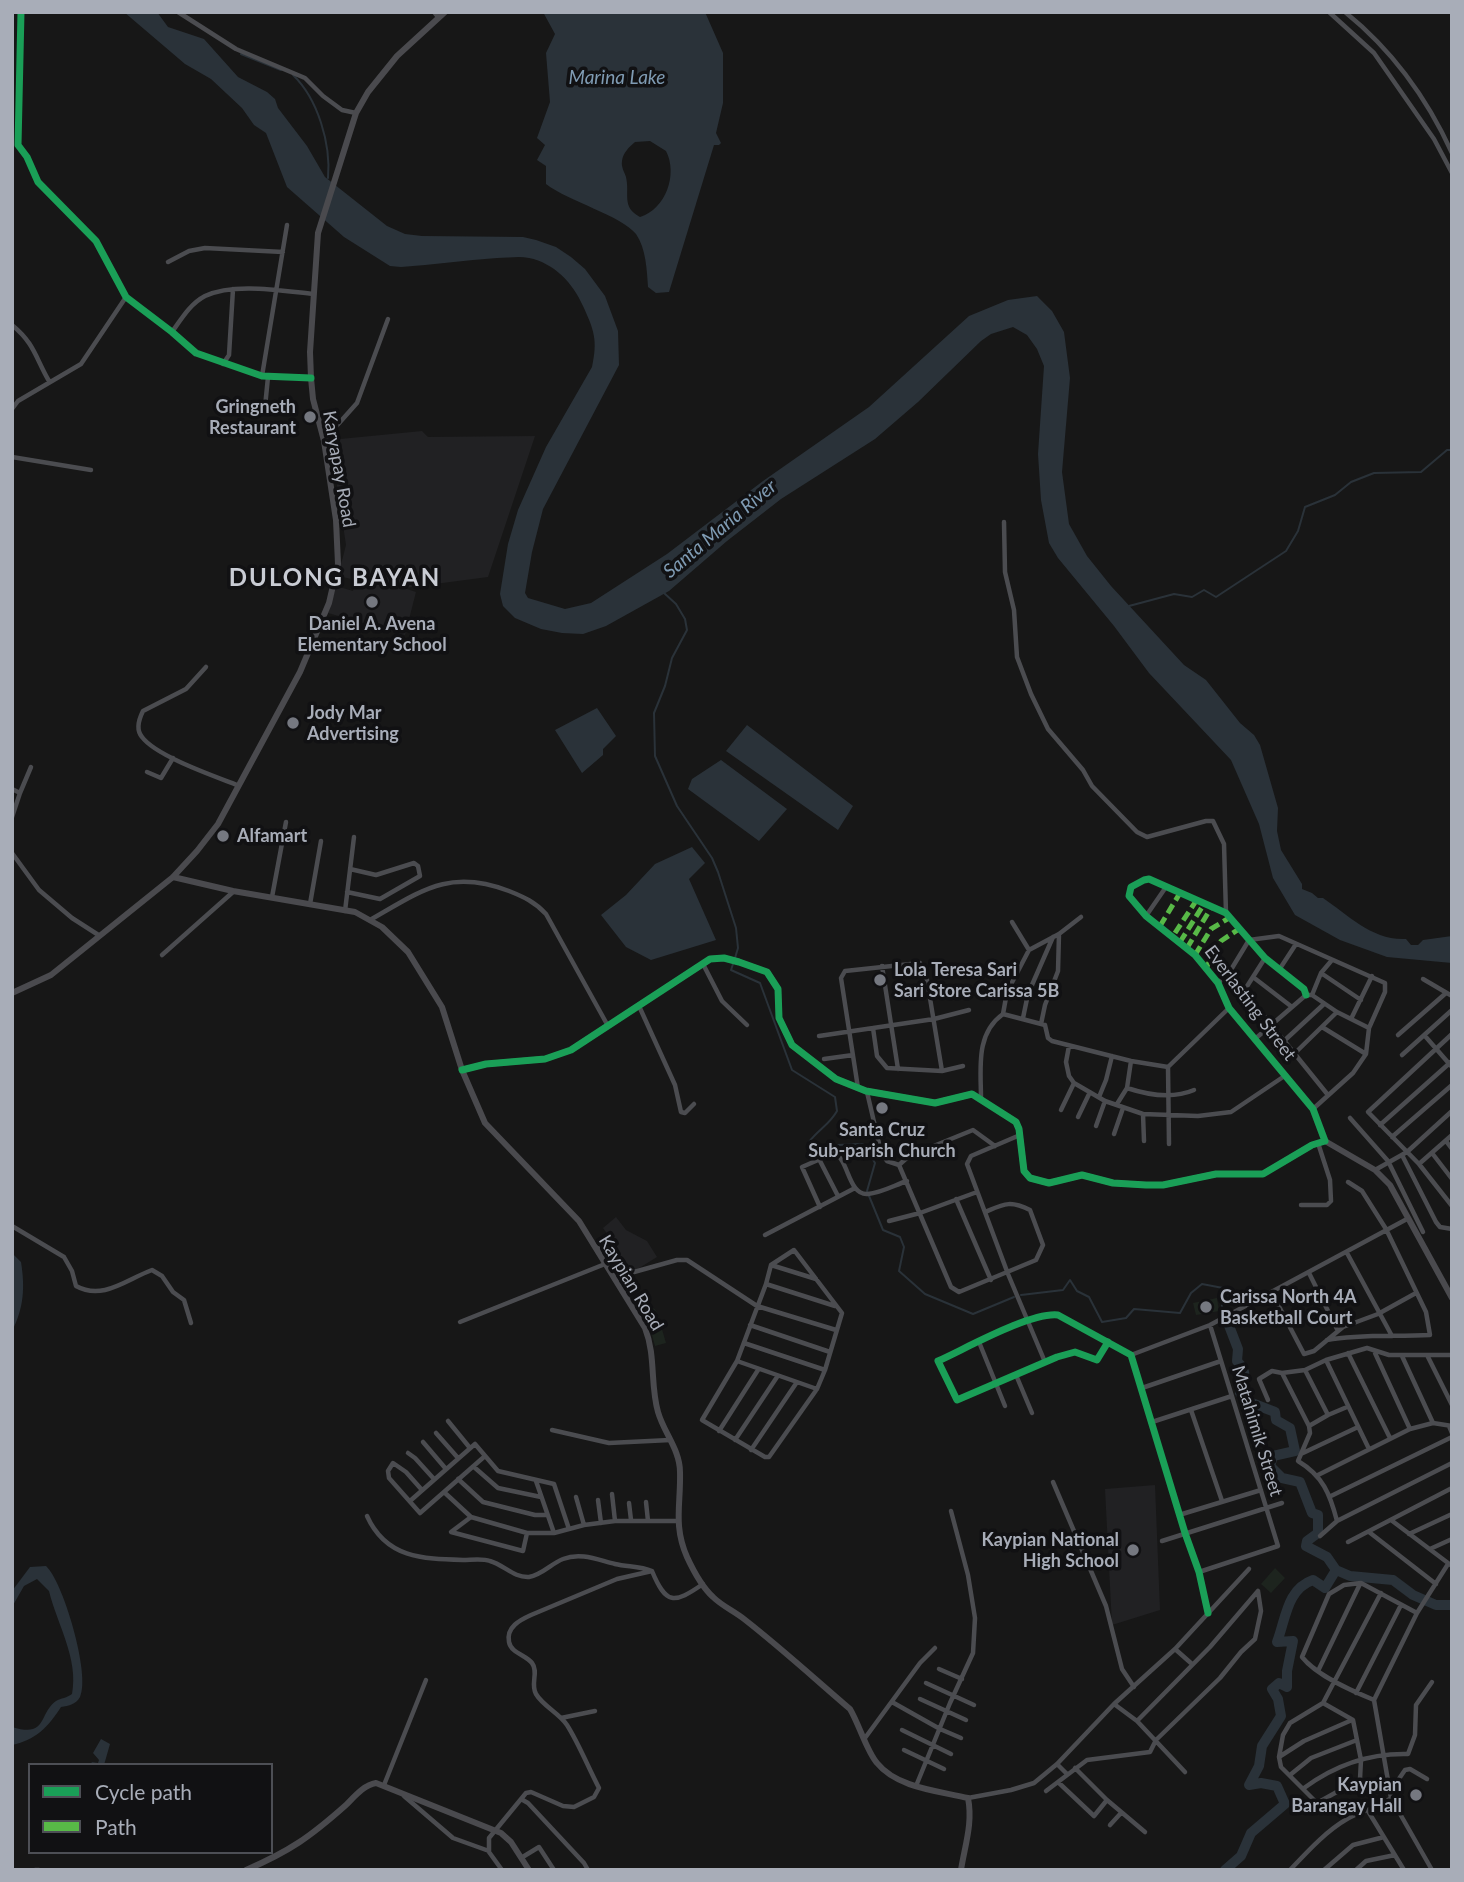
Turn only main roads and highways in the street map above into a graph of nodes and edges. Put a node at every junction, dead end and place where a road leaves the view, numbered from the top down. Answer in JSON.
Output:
{"nodes":[{"id":1,"x":445,"y":12,"type":"edge"},
{"id":2,"x":437,"y":15,"type":"edge"},
{"id":3,"x":173,"y":877,"type":"junction"},
{"id":4,"x":13,"y":991,"type":"edge"},
{"id":5,"x":463,"y":1070,"type":"junction"},
{"id":6,"x":1452,"y":1298,"type":"edge"},
{"id":7,"x":246,"y":1870,"type":"edge"},
{"id":8,"x":529,"y":1870,"type":"edge"},
{"id":9,"x":961,"y":1870,"type":"edge"}],
"edges":[{"from":1,"to":2,"type":"main road","name":"Karyapay Road"},
{"from":2,"to":3,"type":"main road","name":"Karyapay Road"},
{"from":3,"to":4,"type":"main road","name":"Karyapay Road"},
{"from":3,"to":5,"type":"main road","name":"Kaypian Road"},
{"from":5,"to":6,"type":"main road"},
{"from":5,"to":9,"type":"main road","name":"Kaypian Road"},
{"from":7,"to":8,"type":"main road"}]}
